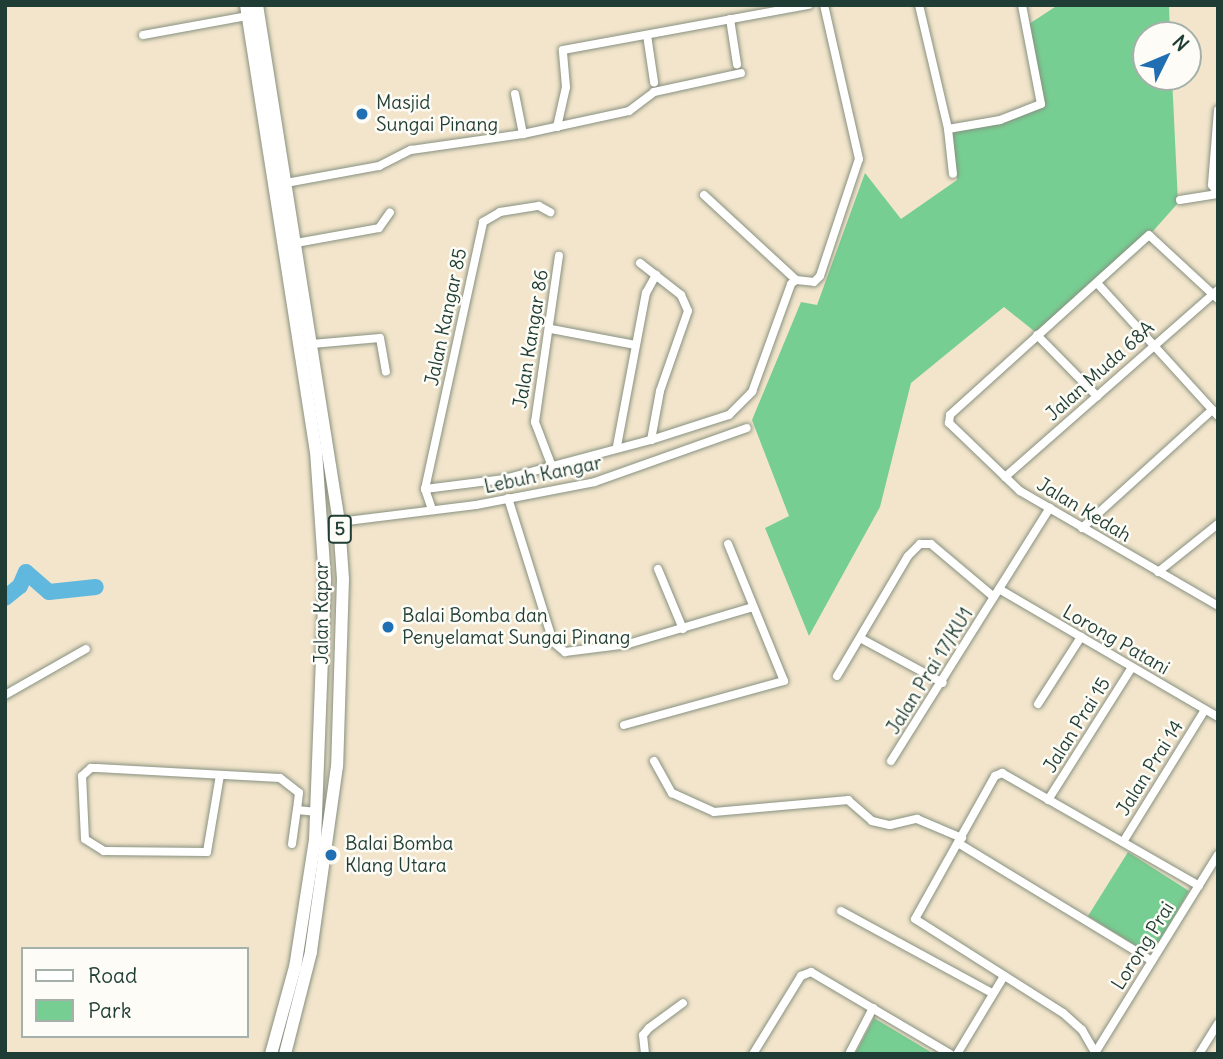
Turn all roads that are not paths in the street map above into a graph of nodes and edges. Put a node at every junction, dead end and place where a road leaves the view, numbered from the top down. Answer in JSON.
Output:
{"nodes":[{"id":1,"x":257,"y":5,"type":"edge"},
{"id":2,"x":809,"y":5,"type":"edge"},
{"id":3,"x":824,"y":5,"type":"edge"},
{"id":4,"x":919,"y":5,"type":"edge"},
{"id":5,"x":1022,"y":5,"type":"edge"},
{"id":6,"x":247,"y":10,"type":"edge"},
{"id":7,"x":730,"y":19,"type":"junction"},
{"id":8,"x":647,"y":34,"type":"junction"},
{"id":9,"x":143,"y":35,"type":"dead end"},
{"id":10,"x":737,"y":64,"type":"dead end"},
{"id":11,"x":741,"y":73,"type":"dead end"},
{"id":12,"x":654,"y":82,"type":"dead end"},
{"id":13,"x":515,"y":94,"type":"dead end"},
{"id":14,"x":1218,"y":110,"type":"edge"},
{"id":15,"x":557,"y":127,"type":"junction"},
{"id":16,"x":1216,"y":128,"type":"edge"},
{"id":17,"x":948,"y":129,"type":"junction"},
{"id":18,"x":523,"y":134,"type":"junction"},
{"id":19,"x":953,"y":174,"type":"dead end"},
{"id":20,"x":286,"y":183,"type":"junction"},
{"id":21,"x":1218,"y":194,"type":"edge"},
{"id":22,"x":704,"y":195,"type":"dead end"},
{"id":23,"x":1180,"y":201,"type":"dead end"},
{"id":24,"x":390,"y":212,"type":"dead end"},
{"id":25,"x":550,"y":212,"type":"dead end"},
{"id":26,"x":296,"y":243,"type":"junction"},
{"id":27,"x":559,"y":256,"type":"dead end"},
{"id":28,"x":640,"y":263,"type":"dead end"},
{"id":29,"x":656,"y":275,"type":"junction"},
{"id":30,"x":796,"y":280,"type":"junction"},
{"id":31,"x":1097,"y":283,"type":"junction"},
{"id":32,"x":1216,"y":294,"type":"edge"},
{"id":33,"x":551,"y":329,"type":"junction"},
{"id":34,"x":1037,"y":335,"type":"junction"},
{"id":35,"x":312,"y":344,"type":"junction"},
{"id":36,"x":1153,"y":344,"type":"junction"},
{"id":37,"x":636,"y":345,"type":"junction"},
{"id":38,"x":386,"y":371,"type":"dead end"},
{"id":39,"x":1097,"y":396,"type":"junction"},
{"id":40,"x":1215,"y":413,"type":"edge"},
{"id":41,"x":747,"y":428,"type":"dead end"},
{"id":42,"x":651,"y":440,"type":"junction"},
{"id":43,"x":617,"y":446,"type":"junction"},
{"id":44,"x":551,"y":464,"type":"junction"},
{"id":45,"x":1005,"y":477,"type":"junction"},
{"id":46,"x":425,"y":489,"type":"junction"},
{"id":47,"x":509,"y":498,"type":"junction"},
{"id":48,"x":1050,"y":508,"type":"junction"},
{"id":49,"x":432,"y":509,"type":"junction"},
{"id":50,"x":339,"y":522,"type":"junction"},
{"id":51,"x":1218,"y":524,"type":"edge"},
{"id":52,"x":1082,"y":528,"type":"junction"},
{"id":53,"x":728,"y":544,"type":"dead end"},
{"id":54,"x":658,"y":569,"type":"dead end"},
{"id":55,"x":1158,"y":572,"type":"junction"},
{"id":56,"x":996,"y":593,"type":"junction"},
{"id":57,"x":1218,"y":606,"type":"edge"},
{"id":58,"x":753,"y":607,"type":"junction"},
{"id":59,"x":682,"y":629,"type":"junction"},
{"id":60,"x":1081,"y":637,"type":"junction"},
{"id":61,"x":860,"y":638,"type":"junction"},
{"id":62,"x":86,"y":649,"type":"dead end"},
{"id":63,"x":1132,"y":667,"type":"junction"},
{"id":64,"x":836,"y":676,"type":"dead end"},
{"id":65,"x":943,"y":683,"type":"junction"},
{"id":66,"x":5,"y":695,"type":"edge"},
{"id":67,"x":1038,"y":704,"type":"dead end"},
{"id":68,"x":1205,"y":710,"type":"junction"},
{"id":69,"x":1218,"y":718,"type":"edge"},
{"id":70,"x":624,"y":725,"type":"dead end"},
{"id":71,"x":654,"y":761,"type":"dead end"},
{"id":72,"x":891,"y":761,"type":"dead end"},
{"id":73,"x":220,"y":775,"type":"junction"},
{"id":74,"x":1048,"y":800,"type":"junction"},
{"id":75,"x":297,"y":810,"type":"junction"},
{"id":76,"x":317,"y":811,"type":"junction"},
{"id":77,"x":960,"y":841,"type":"junction"},
{"id":78,"x":1123,"y":842,"type":"junction"},
{"id":79,"x":292,"y":844,"type":"dead end"},
{"id":80,"x":1218,"y":855,"type":"edge"},
{"id":81,"x":1199,"y":886,"type":"junction"},
{"id":82,"x":841,"y":911,"type":"dead end"},
{"id":83,"x":1152,"y":961,"type":"junction"},
{"id":84,"x":1004,"y":976,"type":"junction"},
{"id":85,"x":992,"y":993,"type":"junction"},
{"id":86,"x":682,"y":1003,"type":"dead end"},
{"id":87,"x":873,"y":1008,"type":"junction"},
{"id":88,"x":1218,"y":1023,"type":"edge"},
{"id":89,"x":271,"y":1054,"type":"edge"},
{"id":90,"x":285,"y":1054,"type":"edge"},
{"id":91,"x":645,"y":1054,"type":"edge"},
{"id":92,"x":753,"y":1054,"type":"edge"},
{"id":93,"x":849,"y":1054,"type":"edge"},
{"id":94,"x":950,"y":1054,"type":"edge"},
{"id":95,"x":957,"y":1054,"type":"edge"},
{"id":96,"x":1096,"y":1054,"type":"edge"},
{"id":97,"x":1199,"y":1054,"type":"edge"}],
"edges":[{"from":1,"to":20,"type":"highway","name":"Jalan Kapar","number":"5"},
{"from":2,"to":7,"type":"street"},
{"from":3,"to":30,"type":"street"},
{"from":4,"to":17,"type":"street"},
{"from":5,"to":17,"type":"street"},
{"from":6,"to":9,"type":"street"},
{"from":6,"to":76,"type":"highway","name":"Jalan Kapar","number":"5"},
{"from":7,"to":8,"type":"street"},
{"from":7,"to":10,"type":"street"},
{"from":8,"to":12,"type":"street"},
{"from":8,"to":15,"type":"street"},
{"from":11,"to":15,"type":"street"},
{"from":13,"to":18,"type":"street"},
{"from":14,"to":16,"type":"street"},
{"from":15,"to":18,"type":"street"},
{"from":16,"to":21,"type":"street"},
{"from":17,"to":19,"type":"street"},
{"from":18,"to":20,"type":"street"},
{"from":20,"to":26,"type":"highway","name":"Jalan Kapar","number":"5"},
{"from":21,"to":23,"type":"street"},
{"from":22,"to":30,"type":"street"},
{"from":24,"to":26,"type":"street"},
{"from":25,"to":46,"type":"street","name":"Jalan Kangar 85"},
{"from":26,"to":35,"type":"highway","name":"Jalan Kapar","number":"5"},
{"from":27,"to":33,"type":"street","name":"Jalan Kangar 86"},
{"from":28,"to":29,"type":"street"},
{"from":29,"to":37,"type":"street"},
{"from":29,"to":42,"type":"street"},
{"from":30,"to":42,"type":"street"},
{"from":31,"to":32,"type":"street"},
{"from":31,"to":34,"type":"street"},
{"from":31,"to":36,"type":"street"},
{"from":32,"to":36,"type":"street","name":"Jalan Muda 68A"},
{"from":33,"to":37,"type":"street"},
{"from":33,"to":44,"type":"street","name":"Jalan Kangar 86"},
{"from":34,"to":39,"type":"street"},
{"from":34,"to":45,"type":"street","name":"Jalan Kedah"},
{"from":35,"to":38,"type":"street"},
{"from":35,"to":50,"type":"highway","name":"Jalan Kapar","number":"5"},
{"from":36,"to":39,"type":"street","name":"Jalan Muda 68A"},
{"from":36,"to":40,"type":"street"},
{"from":37,"to":43,"type":"street"},
{"from":39,"to":45,"type":"street","name":"Jalan Muda 68A"},
{"from":40,"to":52,"type":"street"},
{"from":41,"to":47,"type":"street","name":"Lebuh Kangar"},
{"from":42,"to":43,"type":"street"},
{"from":43,"to":44,"type":"street"},
{"from":44,"to":46,"type":"street"},
{"from":45,"to":48,"type":"street","name":"Jalan Kedah"},
{"from":46,"to":49,"type":"street"},
{"from":47,"to":49,"type":"street","name":"Lebuh Kangar"},
{"from":47,"to":59,"type":"street"},
{"from":48,"to":52,"type":"street","name":"Jalan Kedah"},
{"from":48,"to":56,"type":"street","name":"Jalan Prai 17/KU1"},
{"from":49,"to":50,"type":"street","name":"Lebuh Kangar"},
{"from":50,"to":90,"type":"highway","name":"Jalan Kapar","number":"5"},
{"from":51,"to":55,"type":"street"},
{"from":52,"to":55,"type":"street","name":"Jalan Kedah"},
{"from":53,"to":58,"type":"street"},
{"from":54,"to":59,"type":"street"},
{"from":55,"to":57,"type":"street","name":"Jalan Kedah"},
{"from":56,"to":60,"type":"street","name":"Lorong Patani"},
{"from":56,"to":61,"type":"street","name":"Lorong Patani"},
{"from":56,"to":65,"type":"street","name":"Jalan Prai 17/KU1"},
{"from":58,"to":59,"type":"street"},
{"from":58,"to":70,"type":"street"},
{"from":60,"to":63,"type":"street","name":"Lorong Patani"},
{"from":60,"to":67,"type":"street"},
{"from":61,"to":64,"type":"street"},
{"from":61,"to":65,"type":"street"},
{"from":62,"to":66,"type":"street"},
{"from":63,"to":68,"type":"street","name":"Lorong Patani"},
{"from":63,"to":74,"type":"street","name":"Jalan Prai 15"},
{"from":65,"to":72,"type":"street","name":"Jalan Prai 17/KU1"},
{"from":68,"to":69,"type":"street","name":"Lorong Patani"},
{"from":68,"to":78,"type":"street","name":"Jalan Prai 14"},
{"from":71,"to":77,"type":"street"},
{"from":73,"to":73,"type":"street"},
{"from":73,"to":75,"type":"street"},
{"from":74,"to":77,"type":"street"},
{"from":74,"to":78,"type":"street"},
{"from":75,"to":76,"type":"street"},
{"from":75,"to":79,"type":"street"},
{"from":76,"to":89,"type":"highway","name":"Jalan Kapar","number":"5"},
{"from":77,"to":83,"type":"street"},
{"from":77,"to":84,"type":"street"},
{"from":78,"to":81,"type":"street"},
{"from":80,"to":81,"type":"street","name":"Lorong Prai"},
{"from":81,"to":83,"type":"street","name":"Lorong Prai"},
{"from":82,"to":85,"type":"street"},
{"from":83,"to":96,"type":"street","name":"Lorong Prai"},
{"from":84,"to":85,"type":"street"},
{"from":84,"to":96,"type":"street"},
{"from":85,"to":95,"type":"street"},
{"from":86,"to":91,"type":"street"},
{"from":87,"to":92,"type":"street"},
{"from":87,"to":93,"type":"street"},
{"from":87,"to":94,"type":"street"},
{"from":88,"to":97,"type":"street"}]}
